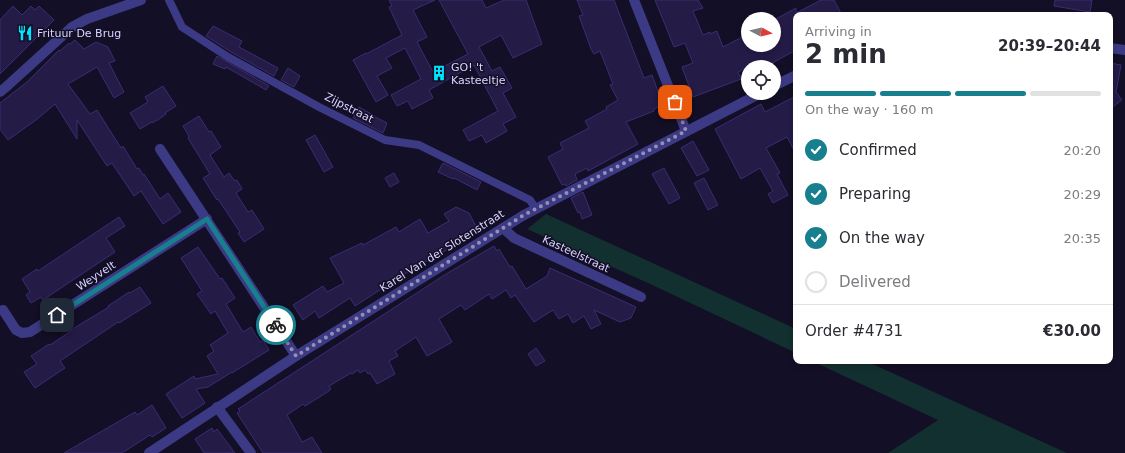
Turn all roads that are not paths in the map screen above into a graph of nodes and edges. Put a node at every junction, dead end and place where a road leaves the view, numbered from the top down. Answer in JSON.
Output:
{"nodes":[{"id":1,"x":141,"y":0,"type":"edge"},
{"id":2,"x":168,"y":0,"type":"edge"},
{"id":3,"x":634,"y":0,"type":"edge"},
{"id":4,"x":1113,"y":48,"type":"edge"},
{"id":5,"x":1125,"y":50,"type":"edge"},
{"id":6,"x":793,"y":76,"type":"edge"},
{"id":7,"x":781,"y":82,"type":"edge"},
{"id":8,"x":0,"y":92,"type":"edge"},
{"id":9,"x":747,"y":100,"type":"edge"},
{"id":10,"x":686,"y":131,"type":"junction"},
{"id":11,"x":160,"y":149,"type":"dead end"},
{"id":12,"x":536,"y":209,"type":"junction"},
{"id":13,"x":207,"y":219,"type":"junction"},
{"id":14,"x":503,"y":228,"type":"junction"},
{"id":15,"x":641,"y":297,"type":"dead end"},
{"id":16,"x":3,"y":310,"type":"dead end"},
{"id":17,"x":296,"y":356,"type":"junction"},
{"id":18,"x":217,"y":407,"type":"junction"},
{"id":19,"x":149,"y":453,"type":"edge"},
{"id":20,"x":251,"y":453,"type":"edge"}],
"edges":[{"from":1,"to":8,"type":"street"},
{"from":2,"to":12,"type":"lane","name":"Zijpstraat"},
{"from":3,"to":10,"type":"street"},
{"from":4,"to":5,"type":"street"},
{"from":6,"to":7,"type":"street"},
{"from":9,"to":10,"type":"street","name":"Karel Van der Slotenstraat"},
{"from":10,"to":12,"type":"street","name":"Karel Van der Slotenstraat"},
{"from":11,"to":13,"type":"street"},
{"from":12,"to":14,"type":"street","name":"Karel Van der Slotenstraat"},
{"from":13,"to":16,"type":"street","name":"Weyvelt"},
{"from":13,"to":17,"type":"street"},
{"from":14,"to":15,"type":"street","name":"Kasteelstraat"},
{"from":14,"to":17,"type":"street","name":"Karel Van der Slotenstraat"},
{"from":17,"to":18,"type":"street","name":"Karel Van der Slotenstraat"},
{"from":18,"to":19,"type":"street","name":"Karel Van der Slotenstraat"},
{"from":18,"to":20,"type":"street"}]}
